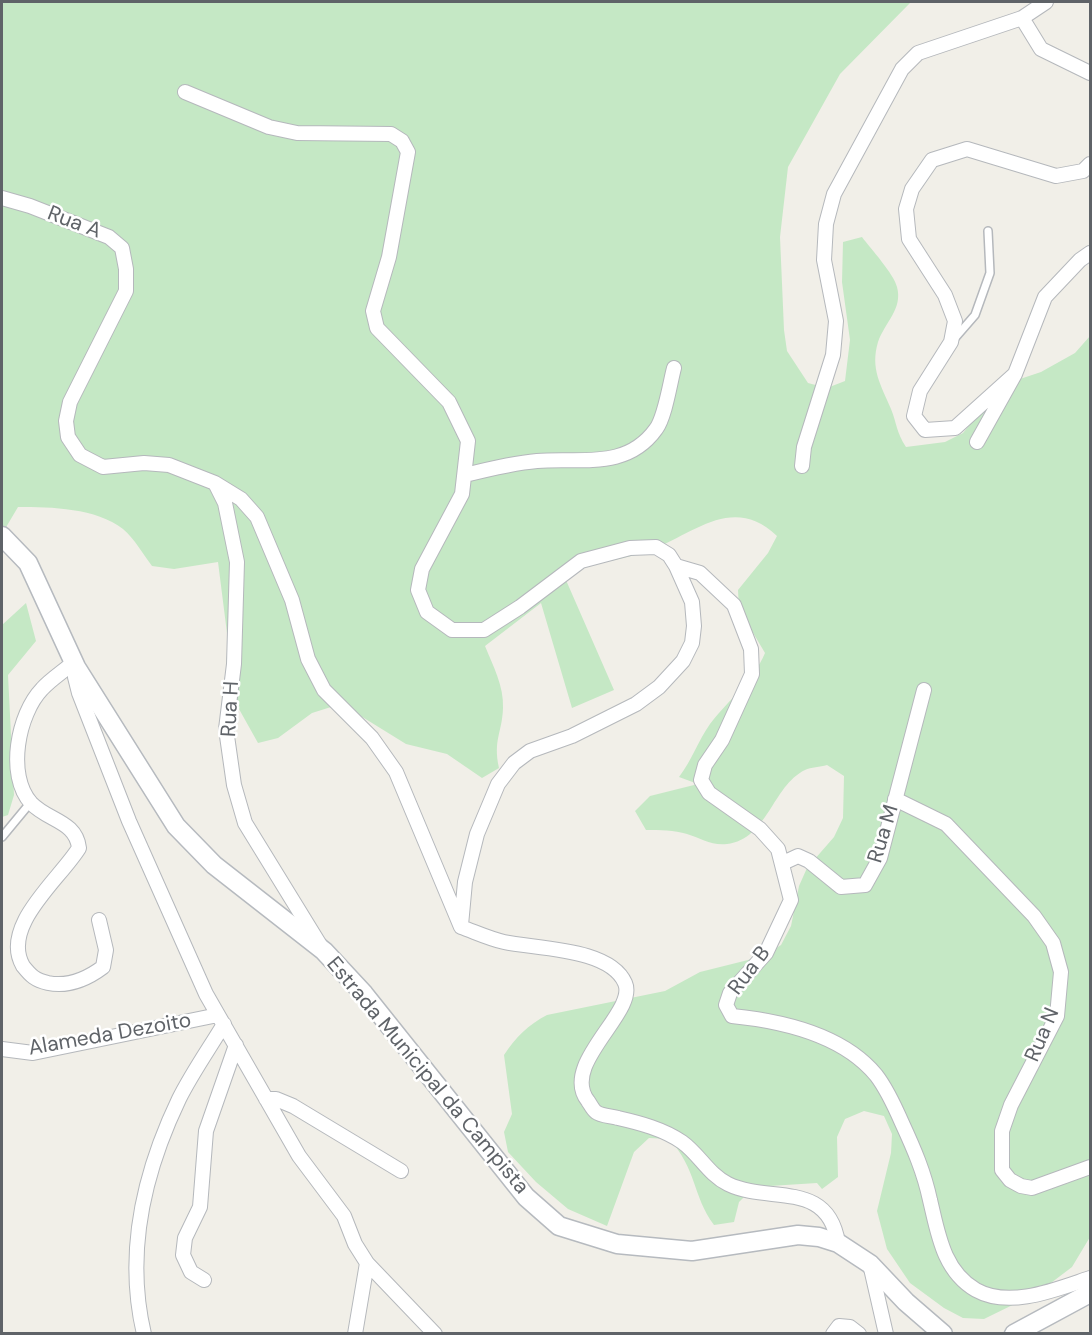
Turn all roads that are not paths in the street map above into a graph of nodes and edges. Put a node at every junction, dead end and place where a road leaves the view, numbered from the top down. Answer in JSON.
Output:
{"nodes":[{"id":1,"x":1046,"y":2,"type":"edge"},
{"id":2,"x":1022,"y":18,"type":"junction"},
{"id":3,"x":1088,"y":70,"type":"edge"},
{"id":4,"x":185,"y":92,"type":"dead end"},
{"id":5,"x":1090,"y":164,"type":"edge"},
{"id":6,"x":2,"y":198,"type":"edge"},
{"id":7,"x":988,"y":231,"type":"dead end"},
{"id":8,"x":1090,"y":253,"type":"edge"},
{"id":9,"x":951,"y":342,"type":"junction"},
{"id":10,"x":674,"y":368,"type":"dead end"},
{"id":11,"x":1015,"y":374,"type":"junction"},
{"id":12,"x":976,"y":442,"type":"dead end"},
{"id":13,"x":802,"y":466,"type":"dead end"},
{"id":14,"x":465,"y":476,"type":"junction"},
{"id":15,"x":215,"y":483,"type":"junction"},
{"id":16,"x":2,"y":536,"type":"edge"},
{"id":17,"x":676,"y":566,"type":"junction"},
{"id":18,"x":75,"y":665,"type":"junction"},
{"id":19,"x":924,"y":690,"type":"dead end"},
{"id":20,"x":895,"y":799,"type":"junction"},
{"id":21,"x":31,"y":802,"type":"junction"},
{"id":22,"x":2,"y":837,"type":"edge"},
{"id":23,"x":783,"y":863,"type":"junction"},
{"id":24,"x":99,"y":920,"type":"dead end"},
{"id":25,"x":461,"y":927,"type":"junction"},
{"id":26,"x":324,"y":951,"type":"junction"},
{"id":27,"x":221,"y":1020,"type":"junction"},
{"id":28,"x":236,"y":1045,"type":"junction"},
{"id":29,"x":2,"y":1049,"type":"edge"},
{"id":30,"x":266,"y":1099,"type":"junction"},
{"id":31,"x":1090,"y":1167,"type":"edge"},
{"id":32,"x":400,"y":1171,"type":"dead end"},
{"id":33,"x":838,"y":1243,"type":"junction"},
{"id":34,"x":367,"y":1263,"type":"junction"},
{"id":35,"x":870,"y":1264,"type":"junction"},
{"id":36,"x":1090,"y":1278,"type":"edge"},
{"id":37,"x":204,"y":1280,"type":"dead end"},
{"id":38,"x":1090,"y":1293,"type":"edge"},
{"id":39,"x":144,"y":1334,"type":"edge"},
{"id":40,"x":355,"y":1334,"type":"edge"},
{"id":41,"x":435,"y":1334,"type":"edge"},
{"id":42,"x":833,"y":1334,"type":"edge"},
{"id":43,"x":859,"y":1334,"type":"edge"},
{"id":44,"x":886,"y":1334,"type":"edge"},
{"id":45,"x":943,"y":1334,"type":"edge"},
{"id":46,"x":1014,"y":1334,"type":"edge"}],
"edges":[{"from":1,"to":2,"type":"street"},
{"from":2,"to":3,"type":"street"},
{"from":2,"to":13,"type":"street"},
{"from":4,"to":14,"type":"street"},
{"from":5,"to":9,"type":"street"},
{"from":6,"to":15,"type":"street","name":"Rua A"},
{"from":7,"to":9,"type":"lane"},
{"from":8,"to":11,"type":"street"},
{"from":9,"to":11,"type":"street"},
{"from":10,"to":14,"type":"street"},
{"from":11,"to":12,"type":"street"},
{"from":14,"to":17,"type":"street"},
{"from":15,"to":25,"type":"street"},
{"from":15,"to":26,"type":"street","name":"Rua H"},
{"from":16,"to":18,"type":"main road","name":"Estrada Municipal da Campista"},
{"from":17,"to":23,"type":"street","name":"Rua B"},
{"from":17,"to":25,"type":"street"},
{"from":18,"to":21,"type":"street"},
{"from":18,"to":26,"type":"main road","name":"Estrada Municipal da Campista"},
{"from":18,"to":27,"type":"street"},
{"from":19,"to":20,"type":"street","name":"Rua M"},
{"from":20,"to":23,"type":"street","name":"Rua M"},
{"from":20,"to":31,"type":"street","name":"Rua N"},
{"from":21,"to":22,"type":"lane"},
{"from":21,"to":24,"type":"street"},
{"from":23,"to":36,"type":"street","name":"Rua B"},
{"from":25,"to":33,"type":"street"},
{"from":26,"to":33,"type":"main road","name":"Estrada Municipal da Campista"},
{"from":27,"to":28,"type":"street"},
{"from":27,"to":29,"type":"street","name":"Alameda Dezoito"},
{"from":27,"to":39,"type":"street"},
{"from":28,"to":30,"type":"street"},
{"from":28,"to":37,"type":"street"},
{"from":30,"to":32,"type":"street"},
{"from":30,"to":34,"type":"street"},
{"from":33,"to":35,"type":"main road","name":"Estrada Municipal da Campista"},
{"from":34,"to":40,"type":"street"},
{"from":34,"to":41,"type":"street"},
{"from":35,"to":44,"type":"street"},
{"from":35,"to":45,"type":"main road","name":"Estrada Municipal da Campista"},
{"from":38,"to":46,"type":"main road"},
{"from":42,"to":43,"type":"street"}]}
